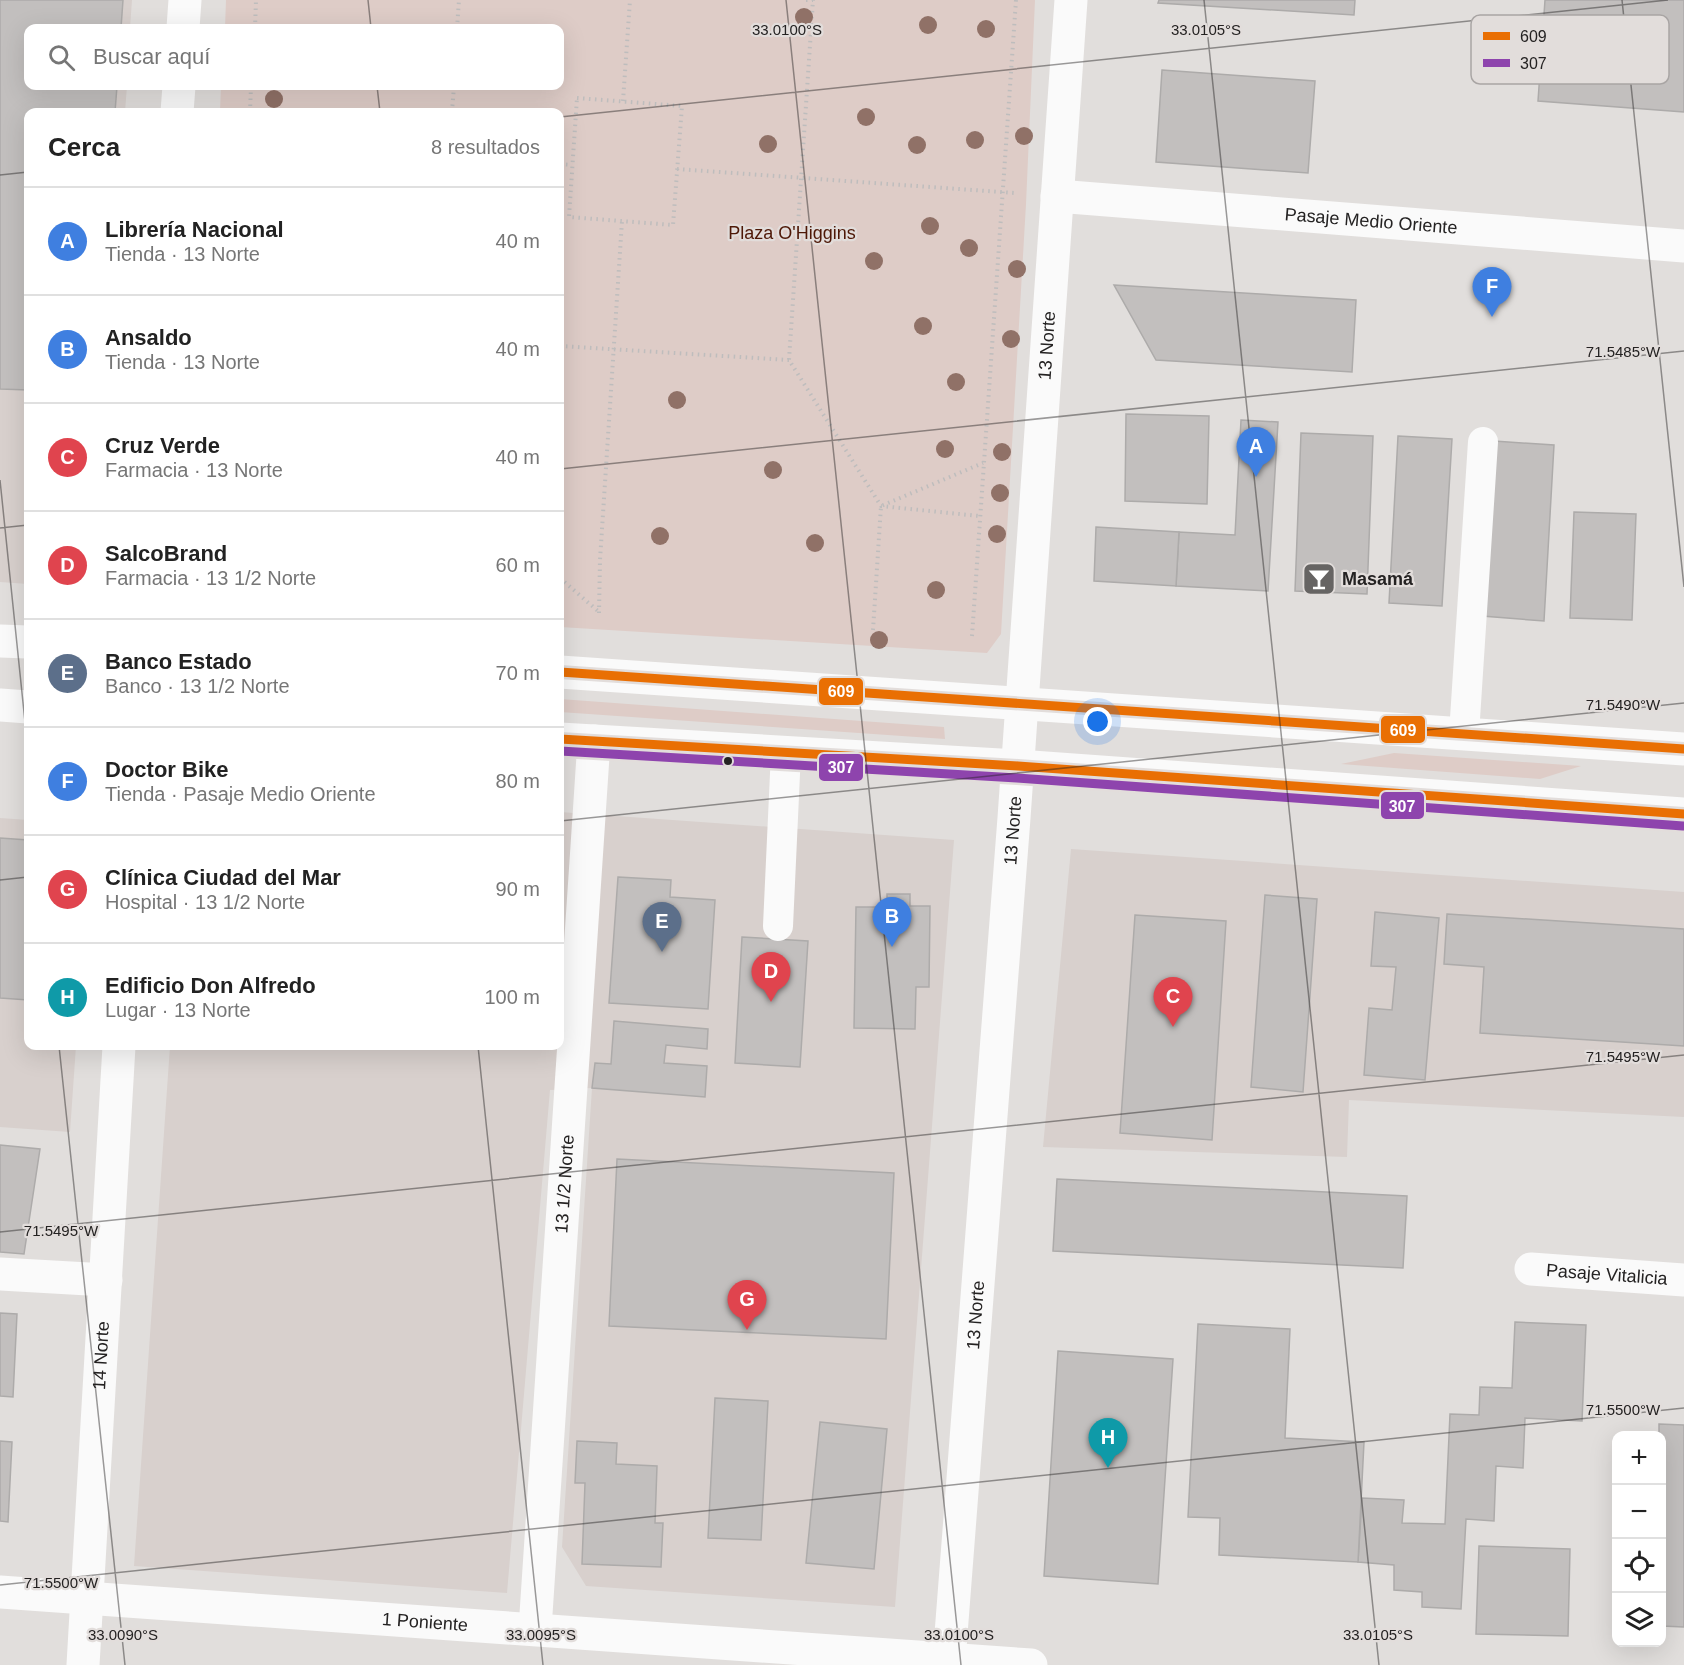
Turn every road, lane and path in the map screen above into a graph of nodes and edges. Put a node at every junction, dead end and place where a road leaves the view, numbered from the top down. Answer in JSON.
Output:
{"nodes":[{"id":1,"x":185,"y":0,"type":"edge"},
{"id":2,"x":256,"y":0,"type":"edge"},
{"id":3,"x":459,"y":0,"type":"edge"},
{"id":4,"x":630,"y":0,"type":"edge"},
{"id":5,"x":806,"y":0,"type":"edge"},
{"id":6,"x":813,"y":0,"type":"edge"},
{"id":7,"x":1016,"y":0,"type":"edge"},
{"id":8,"x":1071,"y":0,"type":"edge"},
{"id":9,"x":183,"y":24,"type":"edge"},
{"id":10,"x":255,"y":24,"type":"edge"},
{"id":11,"x":457,"y":24,"type":"edge"},
{"id":12,"x":179,"y":90,"type":"edge"},
{"id":13,"x":251,"y":90,"type":"edge"},
{"id":14,"x":454,"y":90,"type":"edge"},
{"id":15,"x":623,"y":101,"type":"junction"},
{"id":16,"x":177,"y":108,"type":"edge"},
{"id":17,"x":250,"y":108,"type":"edge"},
{"id":18,"x":452,"y":108,"type":"edge"},
{"id":19,"x":564,"y":164,"type":"edge"},
{"id":20,"x":572,"y":165,"type":"junction"},
{"id":21,"x":677,"y":169,"type":"junction"},
{"id":22,"x":801,"y":178,"type":"junction"},
{"id":23,"x":1003,"y":193,"type":"junction"},
{"id":24,"x":1057,"y":196,"type":"junction"},
{"id":25,"x":622,"y":221,"type":"junction"},
{"id":26,"x":1684,"y":246,"type":"edge"},
{"id":27,"x":564,"y":346,"type":"edge"},
{"id":28,"x":615,"y":350,"type":"junction"},
{"id":29,"x":789,"y":360,"type":"junction"},
{"id":30,"x":1483,"y":442,"type":"dead end"},
{"id":31,"x":983,"y":463,"type":"junction"},
{"id":32,"x":881,"y":506,"type":"junction"},
{"id":33,"x":979,"y":516,"type":"junction"},
{"id":34,"x":564,"y":582,"type":"edge"},
{"id":35,"x":873,"y":630,"type":"dead end"},
{"id":36,"x":972,"y":636,"type":"dead end"},
{"id":37,"x":0,"y":640,"type":"edge"},
{"id":38,"x":24,"y":642,"type":"edge"},
{"id":39,"x":564,"y":672,"type":"edge"},
{"id":40,"x":1022,"y":704,"type":"junction"},
{"id":41,"x":0,"y":705,"type":"edge"},
{"id":42,"x":24,"y":707,"type":"edge"},
{"id":43,"x":1464,"y":734,"type":"junction"},
{"id":44,"x":564,"y":739,"type":"edge"},
{"id":45,"x":594,"y":741,"type":"junction"},
{"id":46,"x":1684,"y":749,"type":"edge"},
{"id":47,"x":786,"y":752,"type":"junction"},
{"id":48,"x":1018,"y":766,"type":"junction"},
{"id":49,"x":1684,"y":814,"type":"edge"},
{"id":50,"x":778,"y":926,"type":"dead end"},
{"id":51,"x":119,"y":1050,"type":"edge"},
{"id":52,"x":1531,"y":1269,"type":"dead end"},
{"id":53,"x":0,"y":1274,"type":"edge"},
{"id":54,"x":106,"y":1280,"type":"junction"},
{"id":55,"x":1684,"y":1280,"type":"edge"},
{"id":56,"x":0,"y":1592,"type":"edge"},
{"id":57,"x":87,"y":1597,"type":"junction"},
{"id":58,"x":535,"y":1629,"type":"junction"},
{"id":59,"x":830,"y":1658,"type":"edge"},
{"id":60,"x":950,"y":1660,"type":"junction"},
{"id":61,"x":83,"y":1665,"type":"edge"},
{"id":62,"x":1031,"y":1665,"type":"edge"}],
"edges":[{"from":1,"to":9,"type":"street"},
{"from":2,"to":10,"type":"path"},
{"from":3,"to":11,"type":"path"},
{"from":4,"to":15,"type":"path"},
{"from":5,"to":6,"type":"path"},
{"from":6,"to":22,"type":"path"},
{"from":7,"to":23,"type":"path"},
{"from":8,"to":24,"type":"street","name":"13 Norte"},
{"from":12,"to":16,"type":"street"},
{"from":13,"to":17,"type":"path"},
{"from":14,"to":18,"type":"path"},
{"from":15,"to":20,"type":"path"},
{"from":15,"to":21,"type":"path"},
{"from":19,"to":20,"type":"path"},
{"from":20,"to":25,"type":"path"},
{"from":21,"to":22,"type":"path"},
{"from":21,"to":25,"type":"path"},
{"from":22,"to":23,"type":"path"},
{"from":22,"to":29,"type":"path"},
{"from":23,"to":24,"type":"path"},
{"from":23,"to":31,"type":"path"},
{"from":24,"to":26,"type":"street","name":"Pasaje Medio Oriente"},
{"from":24,"to":40,"type":"street","name":"13 Norte"},
{"from":25,"to":28,"type":"path"},
{"from":27,"to":28,"type":"path"},
{"from":28,"to":29,"type":"path"},
{"from":28,"to":34,"type":"path"},
{"from":29,"to":32,"type":"path"},
{"from":30,"to":43,"type":"lane"},
{"from":31,"to":32,"type":"path"},
{"from":31,"to":33,"type":"path"},
{"from":32,"to":33,"type":"path"},
{"from":32,"to":35,"type":"path"},
{"from":33,"to":36,"type":"path"},
{"from":37,"to":38,"type":"street"},
{"from":39,"to":40,"type":"street"},
{"from":40,"to":43,"type":"street"},
{"from":40,"to":48,"type":"street","name":"13 Norte"},
{"from":41,"to":42,"type":"street"},
{"from":43,"to":46,"type":"street"},
{"from":44,"to":45,"type":"street"},
{"from":45,"to":47,"type":"street"},
{"from":45,"to":58,"type":"street","name":"13 1/2 Norte"},
{"from":47,"to":48,"type":"street"},
{"from":47,"to":50,"type":"lane"},
{"from":48,"to":49,"type":"street"},
{"from":48,"to":60,"type":"street","name":"13 Norte"},
{"from":51,"to":54,"type":"street","name":"14 Norte"},
{"from":52,"to":55,"type":"street","name":"Pasaje Vitalicia"},
{"from":53,"to":54,"type":"street"},
{"from":54,"to":57,"type":"street","name":"14 Norte"},
{"from":56,"to":57,"type":"street","name":"1 Poniente"},
{"from":57,"to":58,"type":"street","name":"1 Poniente"},
{"from":57,"to":61,"type":"street","name":"14 Norte"},
{"from":58,"to":59,"type":"street","name":"1 Poniente"},
{"from":59,"to":60,"type":"street","name":"1 Poniente"},
{"from":60,"to":62,"type":"street","name":"1 Poniente"}]}
